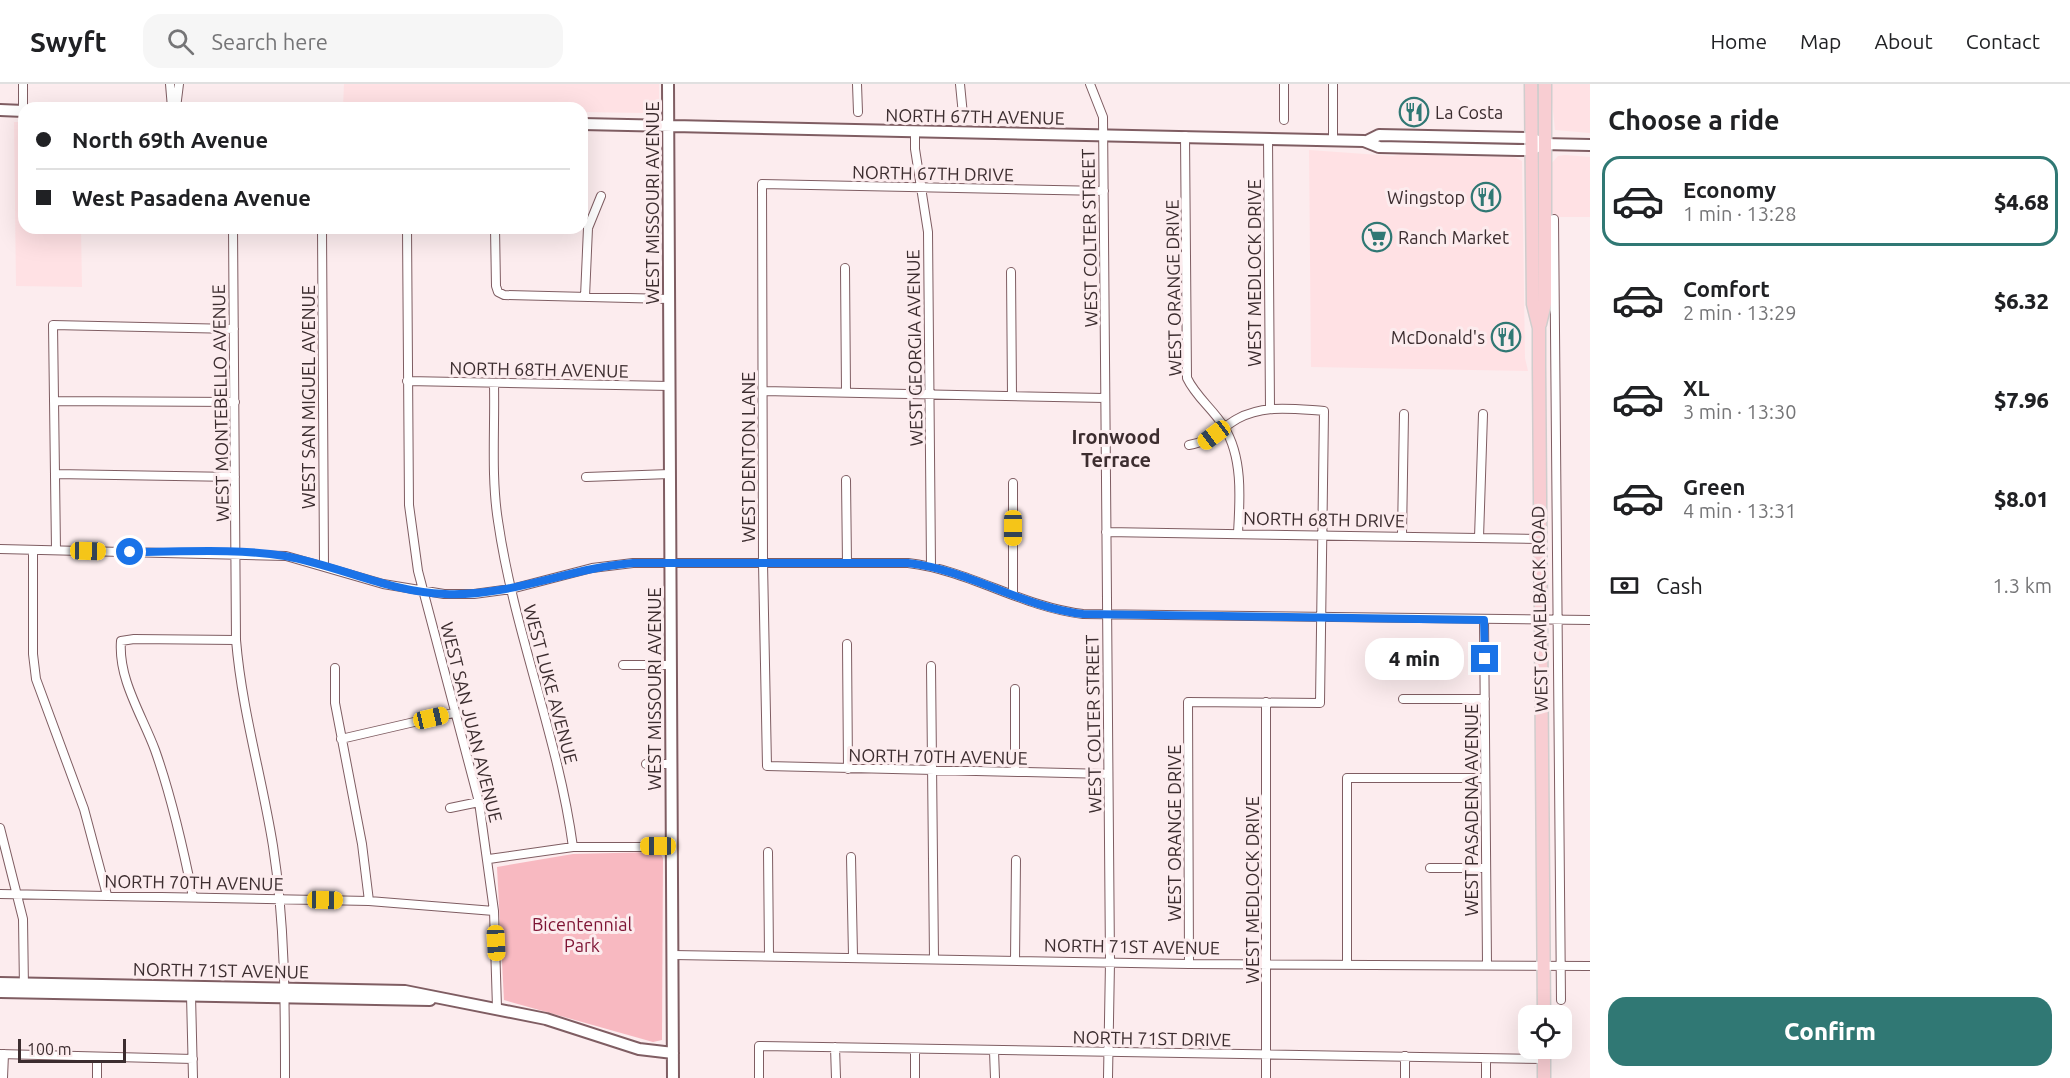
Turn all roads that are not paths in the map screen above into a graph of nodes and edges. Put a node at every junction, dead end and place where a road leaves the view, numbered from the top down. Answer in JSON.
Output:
{"nodes":[{"id":1,"x":23,"y":84,"type":"edge"},
{"id":2,"x":170,"y":84,"type":"edge"},
{"id":3,"x":178,"y":84,"type":"edge"},
{"id":4,"x":668,"y":84,"type":"edge"},
{"id":5,"x":857,"y":84,"type":"edge"},
{"id":6,"x":960,"y":84,"type":"edge"},
{"id":7,"x":1090,"y":84,"type":"edge"},
{"id":8,"x":1284,"y":84,"type":"edge"},
{"id":9,"x":1333,"y":84,"type":"edge"},
{"id":10,"x":1532,"y":84,"type":"edge"},
{"id":11,"x":1545,"y":84,"type":"edge"},
{"id":12,"x":24,"y":102,"type":"edge"},
{"id":13,"x":173,"y":102,"type":"edge"},
{"id":14,"x":175,"y":102,"type":"edge"},
{"id":15,"x":0,"y":110,"type":"edge"},
{"id":16,"x":18,"y":111,"type":"edge"},
{"id":17,"x":858,"y":112,"type":"dead end"},
{"id":18,"x":963,"y":115,"type":"dead end"},
{"id":19,"x":1284,"y":120,"type":"dead end"},
{"id":20,"x":588,"y":124,"type":"edge"},
{"id":21,"x":668,"y":126,"type":"junction"},
{"id":22,"x":915,"y":131,"type":"junction"},
{"id":23,"x":1103,"y":135,"type":"junction"},
{"id":24,"x":1185,"y":136,"type":"junction"},
{"id":25,"x":1268,"y":139,"type":"junction"},
{"id":26,"x":1333,"y":140,"type":"junction"},
{"id":27,"x":1531,"y":144,"type":"junction"},
{"id":28,"x":1543,"y":144,"type":"junction"},
{"id":29,"x":1590,"y":145,"type":"edge"},
{"id":30,"x":762,"y":184,"type":"joint"},
{"id":31,"x":921,"y":188,"type":"junction"},
{"id":32,"x":1104,"y":191,"type":"junction"},
{"id":33,"x":601,"y":196,"type":"dead end"},
{"id":34,"x":1554,"y":219,"type":"dead end"},
{"id":35,"x":588,"y":228,"type":"edge"},
{"id":36,"x":233,"y":234,"type":"edge"},
{"id":37,"x":322,"y":234,"type":"edge"},
{"id":38,"x":406,"y":234,"type":"edge"},
{"id":39,"x":495,"y":234,"type":"edge"},
{"id":40,"x":588,"y":234,"type":"edge"},
{"id":41,"x":845,"y":268,"type":"dead end"},
{"id":42,"x":1011,"y":272,"type":"dead end"},
{"id":43,"x":585,"y":297,"type":"junction"},
{"id":44,"x":669,"y":298,"type":"junction"},
{"id":45,"x":234,"y":328,"type":"junction"},
{"id":46,"x":1539,"y":328,"type":"junction"},
{"id":47,"x":407,"y":381,"type":"junction"},
{"id":48,"x":494,"y":384,"type":"junction"},
{"id":49,"x":669,"y":386,"type":"junction"},
{"id":50,"x":763,"y":391,"type":"junction"},
{"id":51,"x":846,"y":392,"type":"junction"},
{"id":52,"x":929,"y":394,"type":"junction"},
{"id":53,"x":1012,"y":396,"type":"junction"},
{"id":54,"x":1106,"y":398,"type":"junction"},
{"id":55,"x":54,"y":401,"type":"junction"},
{"id":56,"x":235,"y":402,"type":"junction"},
{"id":57,"x":1270,"y":408,"type":"junction"},
{"id":58,"x":1404,"y":414,"type":"dead end"},
{"id":59,"x":1483,"y":414,"type":"dead end"},
{"id":60,"x":1224,"y":427,"type":"junction"},
{"id":61,"x":1189,"y":445,"type":"dead end"},
{"id":62,"x":55,"y":474,"type":"junction"},
{"id":63,"x":670,"y":474,"type":"junction"},
{"id":64,"x":236,"y":477,"type":"junction"},
{"id":65,"x":586,"y":477,"type":"dead end"},
{"id":66,"x":846,"y":480,"type":"dead end"},
{"id":67,"x":1013,"y":483,"type":"dead end"},
{"id":68,"x":1106,"y":532,"type":"junction"},
{"id":69,"x":1238,"y":533,"type":"junction"},
{"id":70,"x":1323,"y":534,"type":"junction"},
{"id":71,"x":1402,"y":536,"type":"junction"},
{"id":72,"x":1479,"y":538,"type":"junction"},
{"id":73,"x":1540,"y":538,"type":"junction"},
{"id":74,"x":0,"y":549,"type":"edge"},
{"id":75,"x":33,"y":550,"type":"junction"},
{"id":76,"x":56,"y":550,"type":"junction"},
{"id":77,"x":236,"y":553,"type":"junction"},
{"id":78,"x":670,"y":562,"type":"junction"},
{"id":79,"x":763,"y":563,"type":"junction"},
{"id":80,"x":847,"y":563,"type":"junction"},
{"id":81,"x":324,"y":566,"type":"junction"},
{"id":82,"x":931,"y":566,"type":"junction"},
{"id":83,"x":511,"y":589,"type":"junction"},
{"id":84,"x":424,"y":592,"type":"junction"},
{"id":85,"x":1013,"y":595,"type":"junction"},
{"id":86,"x":1107,"y":615,"type":"junction"},
{"id":87,"x":1322,"y":617,"type":"junction"},
{"id":88,"x":1484,"y":620,"type":"junction"},
{"id":89,"x":1541,"y":620,"type":"junction"},
{"id":90,"x":1557,"y":620,"type":"junction"},
{"id":91,"x":1590,"y":620,"type":"edge"},
{"id":92,"x":236,"y":640,"type":"junction"},
{"id":93,"x":847,"y":644,"type":"dead end"},
{"id":94,"x":623,"y":665,"type":"dead end"},
{"id":95,"x":671,"y":665,"type":"junction"},
{"id":96,"x":931,"y":666,"type":"dead end"},
{"id":97,"x":334,"y":668,"type":"dead end"},
{"id":98,"x":1015,"y":689,"type":"dead end"},
{"id":99,"x":1403,"y":699,"type":"dead end"},
{"id":100,"x":1485,"y":699,"type":"junction"},
{"id":101,"x":1266,"y":702,"type":"junction"},
{"id":102,"x":453,"y":713,"type":"junction"},
{"id":103,"x":341,"y":739,"type":"junction"},
{"id":104,"x":646,"y":764,"type":"dead end"},
{"id":105,"x":671,"y":764,"type":"junction"},
{"id":106,"x":767,"y":766,"type":"joint"},
{"id":107,"x":848,"y":769,"type":"junction"},
{"id":108,"x":932,"y":772,"type":"junction"},
{"id":109,"x":1015,"y":772,"type":"junction"},
{"id":110,"x":1108,"y":774,"type":"junction"},
{"id":111,"x":1485,"y":778,"type":"junction"},
{"id":112,"x":479,"y":802,"type":"junction"},
{"id":113,"x":450,"y":808,"type":"dead end"},
{"id":114,"x":0,"y":828,"type":"edge"},
{"id":115,"x":573,"y":847,"type":"junction"},
{"id":116,"x":672,"y":847,"type":"junction"},
{"id":117,"x":768,"y":852,"type":"dead end"},
{"id":118,"x":851,"y":857,"type":"dead end"},
{"id":119,"x":489,"y":860,"type":"junction"},
{"id":120,"x":1016,"y":860,"type":"dead end"},
{"id":121,"x":1430,"y":868,"type":"dead end"},
{"id":122,"x":1486,"y":868,"type":"junction"},
{"id":123,"x":0,"y":894,"type":"edge"},
{"id":124,"x":18,"y":894,"type":"junction"},
{"id":125,"x":106,"y":895,"type":"junction"},
{"id":126,"x":193,"y":897,"type":"junction"},
{"id":127,"x":281,"y":899,"type":"junction"},
{"id":128,"x":369,"y":901,"type":"junction"},
{"id":129,"x":495,"y":911,"type":"junction"},
{"id":130,"x":673,"y":955,"type":"junction"},
{"id":131,"x":769,"y":955,"type":"junction"},
{"id":132,"x":853,"y":956,"type":"junction"},
{"id":133,"x":934,"y":959,"type":"junction"},
{"id":134,"x":1015,"y":961,"type":"junction"},
{"id":135,"x":1110,"y":962,"type":"junction"},
{"id":136,"x":1268,"y":963,"type":"junction"},
{"id":137,"x":1190,"y":964,"type":"junction"},
{"id":138,"x":1347,"y":964,"type":"junction"},
{"id":139,"x":1487,"y":964,"type":"junction"},
{"id":140,"x":1544,"y":965,"type":"junction"},
{"id":141,"x":1560,"y":966,"type":"junction"},
{"id":142,"x":1590,"y":966,"type":"edge"},
{"id":143,"x":0,"y":983,"type":"edge"},
{"id":144,"x":24,"y":988,"type":"junction"},
{"id":145,"x":191,"y":991,"type":"junction"},
{"id":146,"x":0,"y":992,"type":"edge"},
{"id":147,"x":285,"y":993,"type":"junction"},
{"id":148,"x":1560,"y":1000,"type":"dead end"},
{"id":149,"x":1544,"y":1005,"type":"edge"},
{"id":150,"x":497,"y":1008,"type":"junction"},
{"id":151,"x":836,"y":1047,"type":"junction"},
{"id":152,"x":915,"y":1049,"type":"junction"},
{"id":153,"x":994,"y":1051,"type":"junction"},
{"id":154,"x":1108,"y":1052,"type":"junction"},
{"id":155,"x":673,"y":1053,"type":"junction"},
{"id":156,"x":2,"y":1054,"type":"edge"},
{"id":157,"x":1268,"y":1054,"type":"junction"},
{"id":158,"x":1405,"y":1056,"type":"junction"},
{"id":159,"x":1518,"y":1056,"type":"edge"},
{"id":160,"x":98,"y":1057,"type":"junction"},
{"id":161,"x":193,"y":1059,"type":"junction"},
{"id":162,"x":1486,"y":1059,"type":"junction"},
{"id":163,"x":1544,"y":1059,"type":"edge"},
{"id":164,"x":3,"y":1078,"type":"edge"},
{"id":165,"x":97,"y":1078,"type":"edge"},
{"id":166,"x":192,"y":1078,"type":"edge"},
{"id":167,"x":285,"y":1078,"type":"edge"},
{"id":168,"x":673,"y":1078,"type":"edge"},
{"id":169,"x":759,"y":1078,"type":"edge"},
{"id":170,"x":836,"y":1078,"type":"edge"},
{"id":171,"x":915,"y":1078,"type":"edge"},
{"id":172,"x":995,"y":1078,"type":"edge"},
{"id":173,"x":1108,"y":1078,"type":"edge"},
{"id":174,"x":1266,"y":1078,"type":"edge"},
{"id":175,"x":1405,"y":1078,"type":"edge"},
{"id":176,"x":1486,"y":1078,"type":"edge"},
{"id":177,"x":1544,"y":1078,"type":"edge"}],
"edges":[{"from":1,"to":12,"type":"street"},
{"from":2,"to":13,"type":"street"},
{"from":3,"to":14,"type":"street"},
{"from":4,"to":21,"type":"street","name":"WEST MISSOURI AVENUE"},
{"from":5,"to":17,"type":"street"},
{"from":6,"to":18,"type":"street"},
{"from":7,"to":23,"type":"street","name":"WEST COLTER STREET"},
{"from":8,"to":19,"type":"street"},
{"from":9,"to":26,"type":"street"},
{"from":10,"to":27,"type":"main road","name":"WEST CAMELBACK ROAD"},
{"from":11,"to":28,"type":"main road","name":"WEST CAMELBACK ROAD"},
{"from":15,"to":16,"type":"street"},
{"from":20,"to":21,"type":"street","name":"NORTH 67TH AVENUE"},
{"from":21,"to":22,"type":"street","name":"NORTH 67TH AVENUE"},
{"from":21,"to":44,"type":"street","name":"WEST MISSOURI AVENUE"},
{"from":22,"to":23,"type":"street","name":"NORTH 67TH AVENUE"},
{"from":22,"to":31,"type":"street","name":"WEST GEORGIA AVENUE"},
{"from":23,"to":24,"type":"street","name":"NORTH 67TH AVENUE"},
{"from":23,"to":32,"type":"street","name":"WEST COLTER STREET"},
{"from":24,"to":25,"type":"street","name":"NORTH 67TH AVENUE"},
{"from":24,"to":60,"type":"street","name":"WEST ORANGE DRIVE"},
{"from":25,"to":26,"type":"street","name":"NORTH 67TH AVENUE"},
{"from":25,"to":57,"type":"street","name":"WEST MEDLOCK DRIVE"},
{"from":26,"to":27,"type":"street","name":"NORTH 67TH AVENUE"},
{"from":27,"to":28,"type":"street","name":"NORTH 67TH AVENUE"},
{"from":27,"to":46,"type":"main road","name":"WEST CAMELBACK ROAD"},
{"from":28,"to":29,"type":"street","name":"NORTH 67TH AVENUE"},
{"from":28,"to":46,"type":"main road","name":"WEST CAMELBACK ROAD"},
{"from":30,"to":31,"type":"street","name":"NORTH 67TH DRIVE"},
{"from":30,"to":50,"type":"street","name":"WEST DENTON LANE"},
{"from":31,"to":32,"type":"street","name":"NORTH 67TH DRIVE"},
{"from":31,"to":52,"type":"street","name":"WEST GEORGIA AVENUE"},
{"from":32,"to":54,"type":"street","name":"WEST COLTER STREET"},
{"from":33,"to":35,"type":"street"},
{"from":34,"to":90,"type":"street","name":"WEST CAMELBACK ROAD"},
{"from":36,"to":45,"type":"street","name":"WEST MONTEBELLO AVENUE"},
{"from":37,"to":81,"type":"street","name":"WEST SAN MIGUEL AVENUE"},
{"from":38,"to":47,"type":"street","name":"WEST SAN JUAN AVENUE"},
{"from":39,"to":43,"type":"street"},
{"from":40,"to":43,"type":"street"},
{"from":41,"to":51,"type":"street"},
{"from":42,"to":53,"type":"street"},
{"from":43,"to":44,"type":"street"},
{"from":44,"to":49,"type":"street","name":"WEST MISSOURI AVENUE"},
{"from":45,"to":55,"type":"street"},
{"from":45,"to":56,"type":"street","name":"WEST MONTEBELLO AVENUE"},
{"from":46,"to":73,"type":"main road","name":"WEST CAMELBACK ROAD"},
{"from":47,"to":48,"type":"street","name":"NORTH 68TH AVENUE"},
{"from":47,"to":84,"type":"street","name":"WEST SAN JUAN AVENUE"},
{"from":48,"to":49,"type":"street","name":"NORTH 68TH AVENUE"},
{"from":48,"to":83,"type":"street","name":"WEST LUKE AVENUE"},
{"from":49,"to":63,"type":"street","name":"WEST MISSOURI AVENUE"},
{"from":50,"to":51,"type":"street"},
{"from":50,"to":79,"type":"street","name":"WEST DENTON LANE"},
{"from":51,"to":52,"type":"street"},
{"from":52,"to":53,"type":"street"},
{"from":52,"to":82,"type":"street","name":"WEST GEORGIA AVENUE"},
{"from":53,"to":54,"type":"street"},
{"from":54,"to":68,"type":"street","name":"WEST COLTER STREET"},
{"from":55,"to":56,"type":"street"},
{"from":55,"to":62,"type":"street"},
{"from":56,"to":64,"type":"street","name":"WEST MONTEBELLO AVENUE"},
{"from":57,"to":60,"type":"street"},
{"from":57,"to":70,"type":"street"},
{"from":58,"to":71,"type":"street"},
{"from":59,"to":72,"type":"street"},
{"from":60,"to":61,"type":"street"},
{"from":60,"to":69,"type":"street","name":"WEST ORANGE DRIVE"},
{"from":62,"to":64,"type":"street"},
{"from":62,"to":76,"type":"street"},
{"from":63,"to":65,"type":"street"},
{"from":63,"to":78,"type":"street","name":"WEST MISSOURI AVENUE"},
{"from":64,"to":77,"type":"street","name":"WEST MONTEBELLO AVENUE"},
{"from":66,"to":80,"type":"street"},
{"from":67,"to":85,"type":"street"},
{"from":68,"to":69,"type":"street","name":"NORTH 68TH DRIVE"},
{"from":68,"to":86,"type":"street","name":"WEST COLTER STREET"},
{"from":69,"to":70,"type":"street","name":"NORTH 68TH DRIVE"},
{"from":70,"to":71,"type":"street","name":"NORTH 68TH DRIVE"},
{"from":70,"to":87,"type":"street"},
{"from":71,"to":72,"type":"street","name":"NORTH 68TH DRIVE"},
{"from":72,"to":73,"type":"street","name":"NORTH 68TH DRIVE"},
{"from":73,"to":89,"type":"main road","name":"WEST CAMELBACK ROAD"},
{"from":74,"to":75,"type":"street"},
{"from":75,"to":76,"type":"street"},
{"from":75,"to":125,"type":"street"},
{"from":76,"to":77,"type":"street"},
{"from":77,"to":81,"type":"street"},
{"from":77,"to":92,"type":"street","name":"WEST MONTEBELLO AVENUE"},
{"from":78,"to":79,"type":"street"},
{"from":78,"to":83,"type":"street"},
{"from":78,"to":95,"type":"street","name":"WEST MISSOURI AVENUE"},
{"from":79,"to":80,"type":"street"},
{"from":79,"to":106,"type":"street","name":"WEST DENTON LANE"},
{"from":80,"to":82,"type":"street"},
{"from":81,"to":84,"type":"street"},
{"from":82,"to":85,"type":"street"},
{"from":83,"to":84,"type":"street"},
{"from":83,"to":115,"type":"street","name":"WEST LUKE AVENUE"},
{"from":84,"to":102,"type":"street","name":"WEST SAN JUAN AVENUE"},
{"from":85,"to":86,"type":"street"},
{"from":86,"to":87,"type":"street"},
{"from":86,"to":110,"type":"street","name":"WEST COLTER STREET"},
{"from":87,"to":88,"type":"street"},
{"from":87,"to":101,"type":"street"},
{"from":88,"to":89,"type":"street"},
{"from":88,"to":100,"type":"street","name":"WEST PASADENA AVENUE"},
{"from":89,"to":90,"type":"street"},
{"from":89,"to":140,"type":"main road","name":"WEST CAMELBACK ROAD"},
{"from":90,"to":91,"type":"street"},
{"from":90,"to":141,"type":"street","name":"WEST CAMELBACK ROAD"},
{"from":92,"to":126,"type":"street"},
{"from":92,"to":127,"type":"street","name":"WEST MONTEBELLO AVENUE"},
{"from":93,"to":107,"type":"street"},
{"from":94,"to":95,"type":"street"},
{"from":95,"to":105,"type":"street","name":"WEST MISSOURI AVENUE"},
{"from":96,"to":108,"type":"street"},
{"from":97,"to":103,"type":"street"},
{"from":98,"to":109,"type":"street"},
{"from":99,"to":100,"type":"street"},
{"from":100,"to":111,"type":"street","name":"WEST PASADENA AVENUE"},
{"from":101,"to":136,"type":"street","name":"WEST MEDLOCK DRIVE"},
{"from":101,"to":137,"type":"street","name":"WEST ORANGE DRIVE"},
{"from":102,"to":103,"type":"street"},
{"from":102,"to":112,"type":"street","name":"WEST SAN JUAN AVENUE"},
{"from":103,"to":128,"type":"street"},
{"from":104,"to":105,"type":"street"},
{"from":105,"to":116,"type":"street","name":"WEST MISSOURI AVENUE"},
{"from":106,"to":107,"type":"street","name":"NORTH 70TH AVENUE"},
{"from":107,"to":108,"type":"street","name":"NORTH 70TH AVENUE"},
{"from":108,"to":109,"type":"street","name":"NORTH 70TH AVENUE"},
{"from":108,"to":133,"type":"street"},
{"from":109,"to":110,"type":"street","name":"NORTH 70TH AVENUE"},
{"from":110,"to":135,"type":"street","name":"WEST COLTER STREET"},
{"from":111,"to":122,"type":"street","name":"WEST PASADENA AVENUE"},
{"from":111,"to":138,"type":"street"},
{"from":112,"to":113,"type":"street"},
{"from":112,"to":119,"type":"street","name":"WEST SAN JUAN AVENUE"},
{"from":114,"to":124,"type":"street"},
{"from":115,"to":116,"type":"street"},
{"from":115,"to":119,"type":"street"},
{"from":116,"to":130,"type":"street","name":"WEST MISSOURI AVENUE"},
{"from":117,"to":131,"type":"street"},
{"from":118,"to":132,"type":"street"},
{"from":119,"to":129,"type":"street","name":"WEST SAN JUAN AVENUE"},
{"from":120,"to":134,"type":"street"},
{"from":121,"to":122,"type":"street"},
{"from":122,"to":139,"type":"street","name":"WEST PASADENA AVENUE"},
{"from":123,"to":124,"type":"street","name":"NORTH 70TH AVENUE"},
{"from":124,"to":125,"type":"street","name":"NORTH 70TH AVENUE"},
{"from":124,"to":144,"type":"street"},
{"from":125,"to":126,"type":"street","name":"NORTH 70TH AVENUE"},
{"from":126,"to":127,"type":"street","name":"NORTH 70TH AVENUE"},
{"from":127,"to":128,"type":"street","name":"NORTH 70TH AVENUE"},
{"from":127,"to":147,"type":"street","name":"WEST MONTEBELLO AVENUE"},
{"from":128,"to":129,"type":"street","name":"NORTH 70TH AVENUE"},
{"from":129,"to":150,"type":"street","name":"WEST SAN JUAN AVENUE"},
{"from":130,"to":131,"type":"street","name":"NORTH 71ST AVENUE"},
{"from":130,"to":155,"type":"street","name":"WEST MISSOURI AVENUE"},
{"from":131,"to":132,"type":"street","name":"NORTH 71ST AVENUE"},
{"from":132,"to":133,"type":"street","name":"NORTH 71ST AVENUE"},
{"from":133,"to":134,"type":"street","name":"NORTH 71ST AVENUE"},
{"from":134,"to":135,"type":"street","name":"NORTH 71ST AVENUE"},
{"from":135,"to":137,"type":"street","name":"NORTH 71ST AVENUE"},
{"from":135,"to":154,"type":"street","name":"WEST COLTER STREET"},
{"from":136,"to":137,"type":"street","name":"NORTH 71ST AVENUE"},
{"from":136,"to":138,"type":"street","name":"NORTH 71ST AVENUE"},
{"from":136,"to":157,"type":"street","name":"WEST MEDLOCK DRIVE"},
{"from":138,"to":139,"type":"street","name":"NORTH 71ST AVENUE"},
{"from":139,"to":140,"type":"street","name":"NORTH 71ST AVENUE"},
{"from":140,"to":141,"type":"street","name":"NORTH 71ST AVENUE"},
{"from":140,"to":149,"type":"main road","name":"WEST CAMELBACK ROAD"},
{"from":141,"to":142,"type":"street","name":"NORTH 71ST AVENUE"},
{"from":141,"to":148,"type":"street","name":"WEST CAMELBACK ROAD"},
{"from":143,"to":144,"type":"street","name":"NORTH 71ST AVENUE"},
{"from":144,"to":145,"type":"street","name":"NORTH 71ST AVENUE"},
{"from":144,"to":146,"type":"street","name":"NORTH 71ST AVENUE"},
{"from":145,"to":147,"type":"street","name":"NORTH 71ST AVENUE"},
{"from":145,"to":161,"type":"street"},
{"from":147,"to":150,"type":"street","name":"NORTH 71ST AVENUE"},
{"from":147,"to":167,"type":"street","name":"WEST MONTEBELLO AVENUE"},
{"from":150,"to":155,"type":"street","name":"NORTH 71ST AVENUE"},
{"from":151,"to":152,"type":"street","name":"NORTH 71ST DRIVE"},
{"from":151,"to":169,"type":"street","name":"NORTH 71ST DRIVE"},
{"from":151,"to":170,"type":"street"},
{"from":152,"to":153,"type":"street","name":"NORTH 71ST DRIVE"},
{"from":152,"to":171,"type":"street"},
{"from":153,"to":154,"type":"street","name":"NORTH 71ST DRIVE"},
{"from":153,"to":172,"type":"street"},
{"from":154,"to":157,"type":"street","name":"NORTH 71ST DRIVE"},
{"from":154,"to":173,"type":"street","name":"WEST COLTER STREET"},
{"from":155,"to":168,"type":"street","name":"WEST MISSOURI AVENUE"},
{"from":156,"to":160,"type":"street"},
{"from":156,"to":164,"type":"street"},
{"from":157,"to":158,"type":"street","name":"NORTH 71ST DRIVE"},
{"from":157,"to":174,"type":"street","name":"WEST MEDLOCK DRIVE"},
{"from":158,"to":162,"type":"street","name":"NORTH 71ST DRIVE"},
{"from":158,"to":175,"type":"street"},
{"from":159,"to":162,"type":"street","name":"NORTH 71ST DRIVE"},
{"from":160,"to":161,"type":"street"},
{"from":160,"to":165,"type":"street"},
{"from":161,"to":166,"type":"street"},
{"from":162,"to":176,"type":"street"},
{"from":163,"to":177,"type":"main road"}]}
